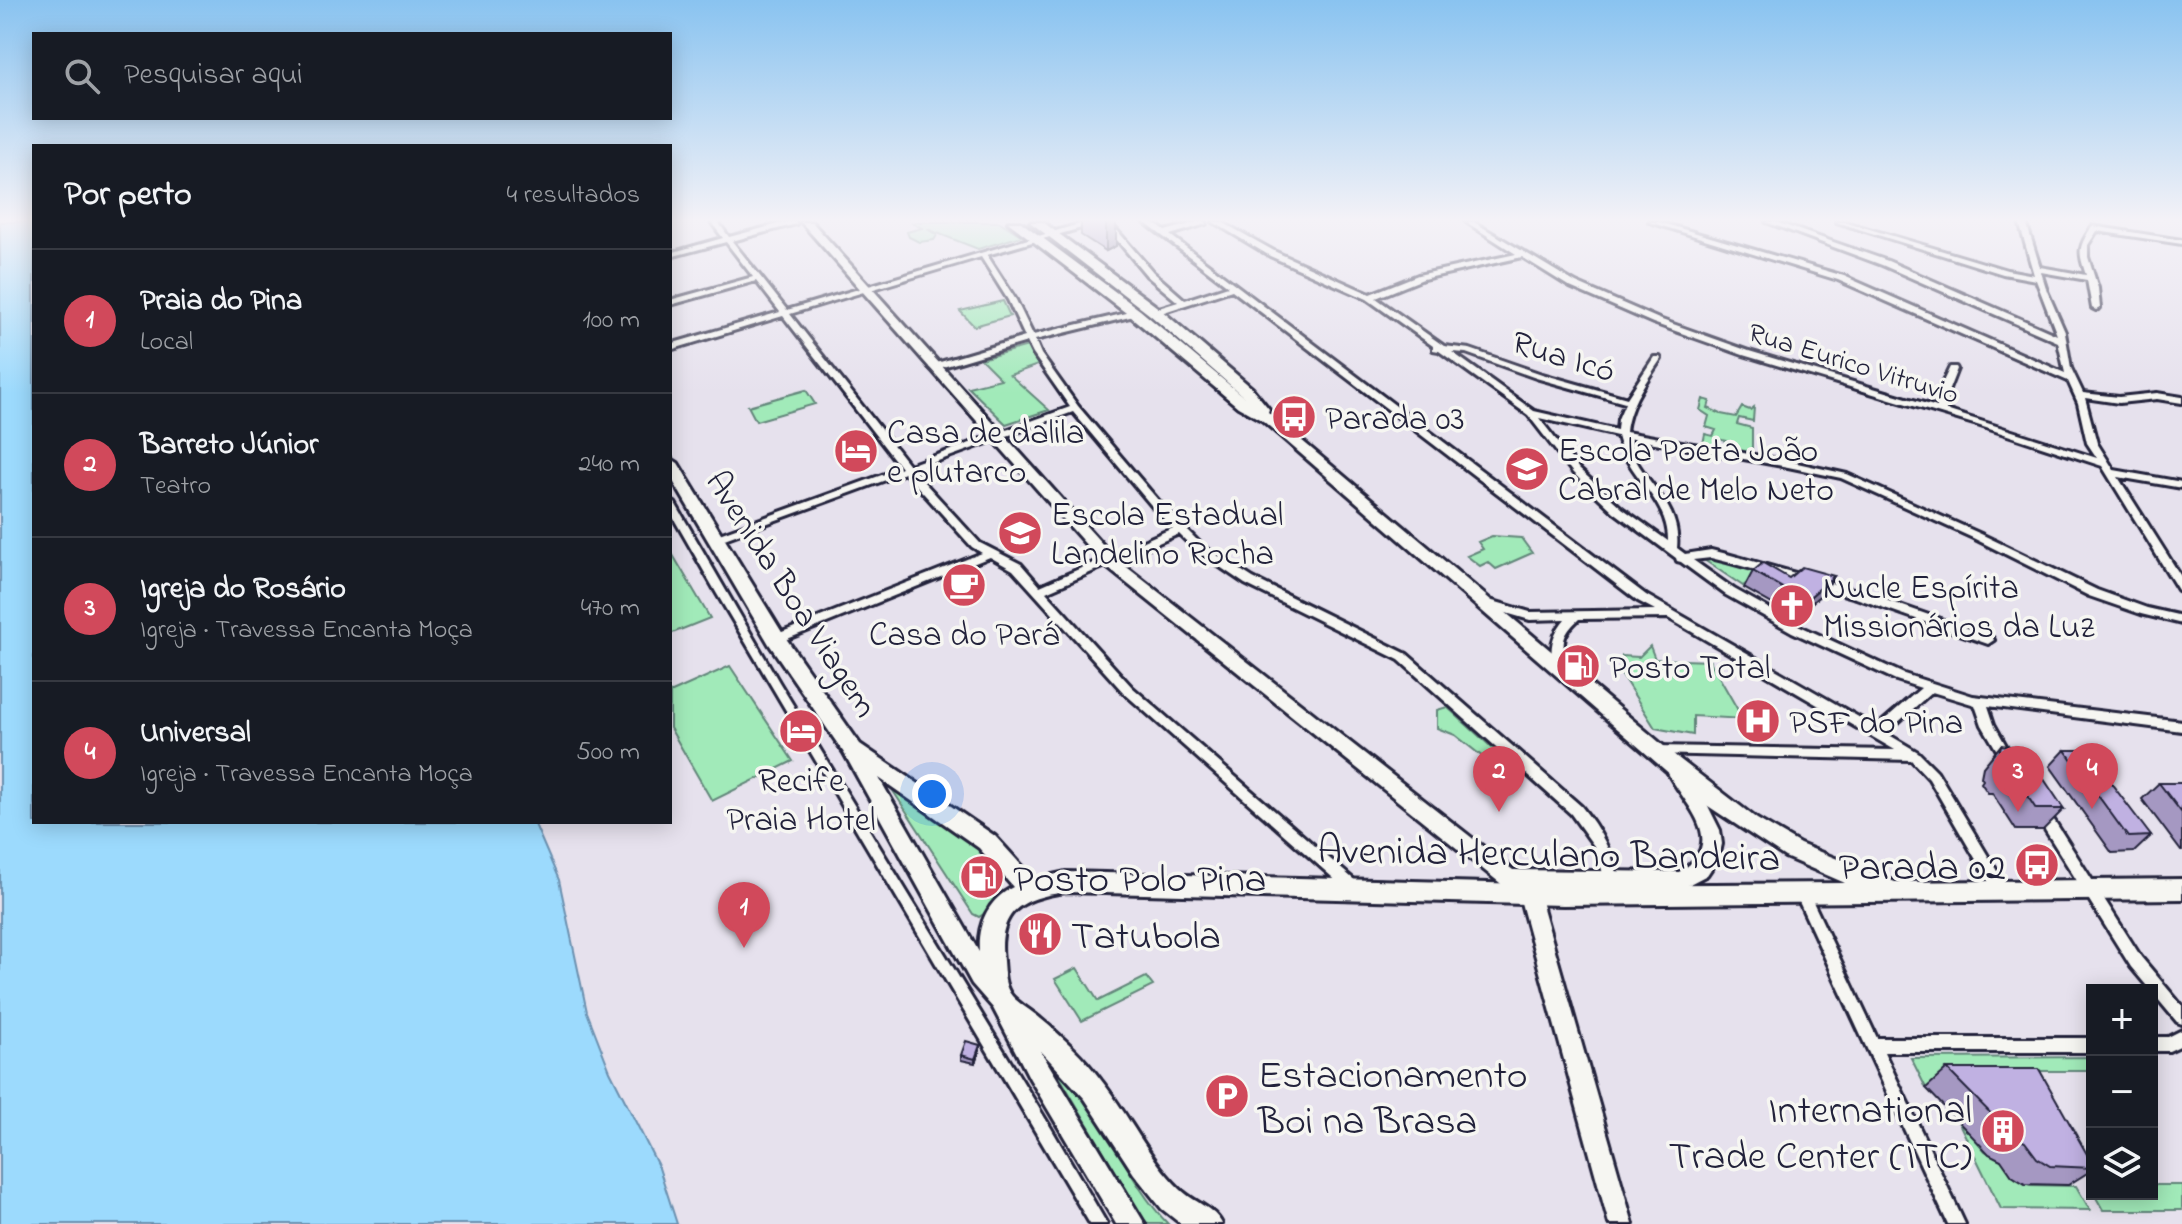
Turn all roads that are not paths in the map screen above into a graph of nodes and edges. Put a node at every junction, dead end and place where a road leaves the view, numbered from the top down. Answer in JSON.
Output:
{"nodes":[{"id":1,"x":753,"y":279,"type":"edge"},
{"id":2,"x":758,"y":279,"type":"edge"},
{"id":3,"x":858,"y":279,"type":"edge"},
{"id":4,"x":897,"y":279,"type":"edge"},
{"id":5,"x":999,"y":279,"type":"edge"},
{"id":6,"x":1090,"y":279,"type":"edge"},
{"id":7,"x":1113,"y":279,"type":"edge"},
{"id":8,"x":1156,"y":279,"type":"edge"},
{"id":9,"x":1224,"y":279,"type":"edge"},
{"id":10,"x":1330,"y":279,"type":"edge"},
{"id":11,"x":1416,"y":279,"type":"edge"},
{"id":12,"x":1563,"y":279,"type":"edge"},
{"id":13,"x":1842,"y":279,"type":"edge"},
{"id":14,"x":1922,"y":279,"type":"edge"},
{"id":15,"x":2040,"y":279,"type":"edge"},
{"id":16,"x":2090,"y":279,"type":"edge"},
{"id":17,"x":1234,"y":287,"type":"junction"},
{"id":18,"x":866,"y":288,"type":"junction"},
{"id":19,"x":1370,"y":297,"type":"junction"},
{"id":20,"x":672,"y":302,"type":"edge"},
{"id":21,"x":1184,"y":303,"type":"junction"},
{"id":22,"x":2096,"y":308,"type":"dead end"},
{"id":23,"x":1155,"y":312,"type":"junction"},
{"id":24,"x":783,"y":313,"type":"junction"},
{"id":25,"x":1135,"y":313,"type":"junction"},
{"id":26,"x":1030,"y":338,"type":"junction"},
{"id":27,"x":2062,"y":340,"type":"junction"},
{"id":28,"x":672,"y":346,"type":"edge"},
{"id":29,"x":1436,"y":348,"type":"junction"},
{"id":30,"x":1657,"y":359,"type":"dead end"},
{"id":31,"x":933,"y":367,"type":"junction"},
{"id":32,"x":1953,"y":369,"type":"dead end"},
{"id":33,"x":2072,"y":379,"type":"junction"},
{"id":34,"x":2080,"y":395,"type":"junction"},
{"id":35,"x":2182,"y":400,"type":"edge"},
{"id":36,"x":1630,"y":402,"type":"junction"},
{"id":37,"x":1075,"y":408,"type":"junction"},
{"id":38,"x":1941,"y":411,"type":"junction"},
{"id":39,"x":1531,"y":413,"type":"junction"},
{"id":40,"x":1268,"y":418,"type":"junction"},
{"id":41,"x":1621,"y":432,"type":"junction"},
{"id":42,"x":996,"y":436,"type":"junction"},
{"id":43,"x":672,"y":466,"type":"edge"},
{"id":44,"x":907,"y":469,"type":"junction"},
{"id":45,"x":2107,"y":469,"type":"junction"},
{"id":46,"x":2182,"y":485,"type":"edge"},
{"id":47,"x":672,"y":507,"type":"edge"},
{"id":48,"x":1180,"y":529,"type":"junction"},
{"id":49,"x":715,"y":539,"type":"junction"},
{"id":50,"x":991,"y":553,"type":"junction"},
{"id":51,"x":1677,"y":554,"type":"junction"},
{"id":52,"x":1109,"y":561,"type":"junction"},
{"id":53,"x":2182,"y":587,"type":"edge"},
{"id":54,"x":1038,"y":591,"type":"junction"},
{"id":55,"x":1484,"y":602,"type":"junction"},
{"id":56,"x":1668,"y":614,"type":"junction"},
{"id":57,"x":1576,"y":616,"type":"junction"},
{"id":58,"x":2182,"y":620,"type":"edge"},
{"id":59,"x":776,"y":639,"type":"junction"},
{"id":60,"x":1988,"y":640,"type":"dead end"},
{"id":61,"x":1559,"y":666,"type":"junction"},
{"id":62,"x":1930,"y":687,"type":"junction"},
{"id":63,"x":1980,"y":701,"type":"junction"},
{"id":64,"x":2182,"y":726,"type":"edge"},
{"id":65,"x":1878,"y":733,"type":"junction"},
{"id":66,"x":851,"y":747,"type":"junction"},
{"id":67,"x":1654,"y":751,"type":"junction"},
{"id":68,"x":1914,"y":755,"type":"junction"},
{"id":69,"x":1673,"y":767,"type":"junction"},
{"id":70,"x":2019,"y":776,"type":"edge"},
{"id":71,"x":2036,"y":803,"type":"edge"},
{"id":72,"x":1511,"y":878,"type":"junction"},
{"id":73,"x":1612,"y":881,"type":"junction"},
{"id":74,"x":1028,"y":888,"type":"junction"},
{"id":75,"x":1355,"y":889,"type":"junction"},
{"id":76,"x":2091,"y":889,"type":"junction"},
{"id":77,"x":2182,"y":889,"type":"edge"},
{"id":78,"x":2001,"y":890,"type":"junction"},
{"id":79,"x":1916,"y":891,"type":"junction"},
{"id":80,"x":1802,"y":893,"type":"junction"},
{"id":81,"x":1529,"y":894,"type":"junction"},
{"id":82,"x":999,"y":995,"type":"junction"},
{"id":83,"x":2182,"y":1017,"type":"edge"},
{"id":84,"x":2182,"y":1037,"type":"edge"},
{"id":85,"x":2158,"y":1044,"type":"edge"},
{"id":86,"x":1872,"y":1045,"type":"junction"},
{"id":87,"x":2086,"y":1045,"type":"edge"},
{"id":88,"x":1099,"y":1224,"type":"edge"},
{"id":89,"x":1131,"y":1224,"type":"edge"},
{"id":90,"x":1208,"y":1224,"type":"edge"},
{"id":91,"x":1621,"y":1224,"type":"edge"},
{"id":92,"x":1957,"y":1224,"type":"edge"}],
"edges":[{"from":1,"to":20,"type":"street"},
{"from":2,"to":24,"type":"street"},
{"from":3,"to":18,"type":"main road"},
{"from":4,"to":18,"type":"street"},
{"from":5,"to":26,"type":"street"},
{"from":6,"to":25,"type":"main road"},
{"from":7,"to":23,"type":"main road"},
{"from":8,"to":21,"type":"street"},
{"from":9,"to":17,"type":"street"},
{"from":10,"to":19,"type":"street"},
{"from":11,"to":19,"type":"street"},
{"from":12,"to":38,"type":"street","name":"Rua Eurico Vitruvio"},
{"from":13,"to":33,"type":"street"},
{"from":14,"to":27,"type":"street"},
{"from":15,"to":27,"type":"street"},
{"from":16,"to":22,"type":"street"},
{"from":17,"to":21,"type":"street"},
{"from":17,"to":56,"type":"street"},
{"from":18,"to":24,"type":"street"},
{"from":18,"to":31,"type":"main road"},
{"from":19,"to":29,"type":"street"},
{"from":21,"to":23,"type":"street"},
{"from":23,"to":40,"type":"main road"},
{"from":24,"to":28,"type":"street"},
{"from":24,"to":44,"type":"street"},
{"from":25,"to":26,"type":"street"},
{"from":25,"to":40,"type":"main road"},
{"from":26,"to":31,"type":"street"},
{"from":26,"to":37,"type":"street"},
{"from":27,"to":33,"type":"street"},
{"from":29,"to":36,"type":"street","name":"Rua Icó"},
{"from":29,"to":39,"type":"street"},
{"from":30,"to":36,"type":"street"},
{"from":31,"to":42,"type":"main road"},
{"from":32,"to":38,"type":"street"},
{"from":33,"to":34,"type":"street"},
{"from":34,"to":35,"type":"street"},
{"from":34,"to":45,"type":"street"},
{"from":36,"to":41,"type":"street"},
{"from":37,"to":42,"type":"street"},
{"from":37,"to":48,"type":"street"},
{"from":38,"to":45,"type":"street","name":"Rua Eurico Vitruvio"},
{"from":39,"to":41,"type":"street"},
{"from":39,"to":51,"type":"street"},
{"from":40,"to":55,"type":"main road"},
{"from":41,"to":51,"type":"street"},
{"from":41,"to":58,"type":"street"},
{"from":42,"to":44,"type":"street"},
{"from":42,"to":52,"type":"main road"},
{"from":43,"to":49,"type":"main road","name":"Avenida Boa Viagem"},
{"from":44,"to":49,"type":"street"},
{"from":44,"to":50,"type":"street"},
{"from":45,"to":46,"type":"street","name":"Rua Eurico Vitruvio"},
{"from":45,"to":53,"type":"street"},
{"from":47,"to":88,"type":"street"},
{"from":48,"to":52,"type":"street"},
{"from":48,"to":73,"type":"street"},
{"from":49,"to":59,"type":"main road","name":"Avenida Boa Viagem"},
{"from":50,"to":54,"type":"street"},
{"from":50,"to":59,"type":"street"},
{"from":51,"to":60,"type":"street"},
{"from":51,"to":62,"type":"street"},
{"from":52,"to":54,"type":"street"},
{"from":52,"to":72,"type":"main road"},
{"from":54,"to":75,"type":"street"},
{"from":55,"to":57,"type":"street"},
{"from":55,"to":61,"type":"main road"},
{"from":56,"to":57,"type":"street"},
{"from":56,"to":65,"type":"street"},
{"from":57,"to":61,"type":"street"},
{"from":59,"to":66,"type":"main road","name":"Avenida Boa Viagem"},
{"from":61,"to":67,"type":"main road"},
{"from":62,"to":63,"type":"street"},
{"from":62,"to":65,"type":"street"},
{"from":63,"to":64,"type":"street"},
{"from":63,"to":70,"type":"street"},
{"from":65,"to":68,"type":"street"},
{"from":66,"to":74,"type":"main road"},
{"from":66,"to":82,"type":"main road","name":"Avenida Boa Viagem"},
{"from":67,"to":68,"type":"street"},
{"from":67,"to":69,"type":"main road"},
{"from":68,"to":78,"type":"street"},
{"from":69,"to":73,"type":"main road","name":"Avenida Herculano Bandeira"},
{"from":69,"to":79,"type":"main road"},
{"from":71,"to":76,"type":"street"},
{"from":72,"to":73,"type":"main road","name":"Avenida Herculano Bandeira"},
{"from":72,"to":81,"type":"main road"},
{"from":74,"to":75,"type":"main road","name":"Avenida Herculano Bandeira"},
{"from":74,"to":82,"type":"main road"},
{"from":75,"to":81,"type":"main road","name":"Avenida Herculano Bandeira"},
{"from":76,"to":77,"type":"main road","name":"Avenida Herculano Bandeira"},
{"from":76,"to":78,"type":"main road","name":"Avenida Herculano Bandeira"},
{"from":76,"to":83,"type":"street"},
{"from":78,"to":79,"type":"main road","name":"Avenida Herculano Bandeira"},
{"from":79,"to":80,"type":"main road","name":"Avenida Herculano Bandeira"},
{"from":80,"to":81,"type":"main road","name":"Avenida Herculano Bandeira"},
{"from":80,"to":86,"type":"street"},
{"from":81,"to":91,"type":"main road"},
{"from":82,"to":89,"type":"main road","name":"Avenida Boa Viagem"},
{"from":82,"to":90,"type":"main road","name":"Avenida Boa Viagem"},
{"from":84,"to":85,"type":"street"},
{"from":86,"to":87,"type":"street"},
{"from":86,"to":92,"type":"street"}]}
